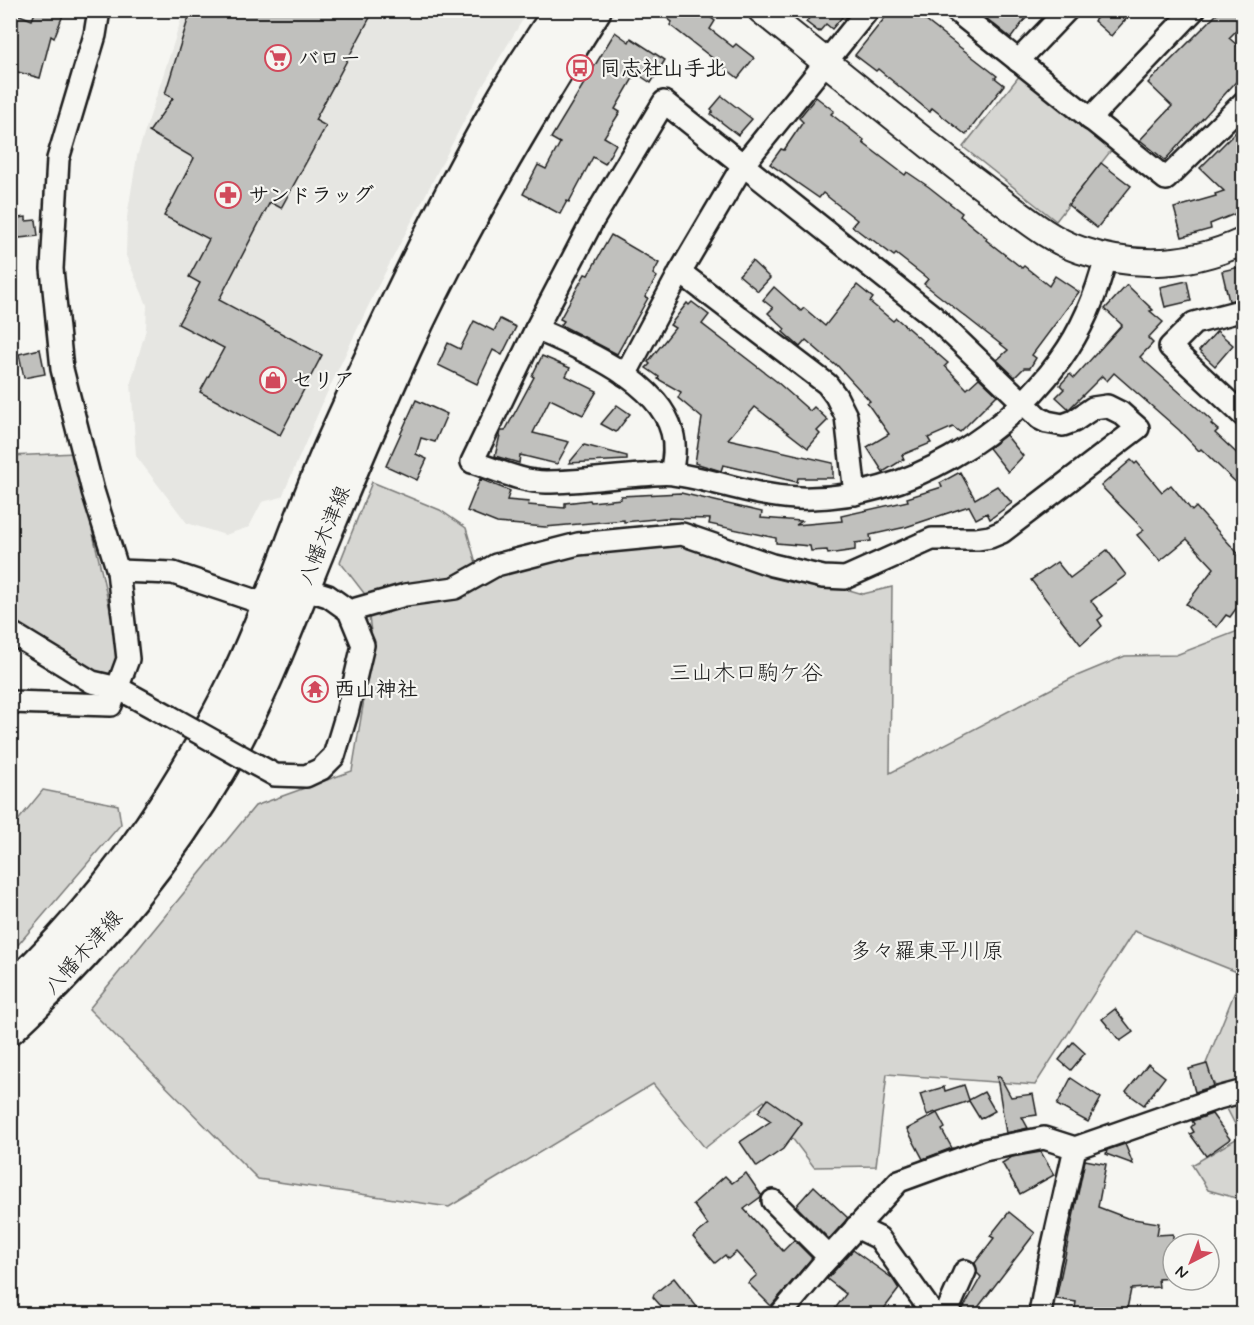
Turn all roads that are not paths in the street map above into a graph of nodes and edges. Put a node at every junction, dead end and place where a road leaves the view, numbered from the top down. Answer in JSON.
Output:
{"nodes":[{"id":1,"x":99,"y":10,"type":"edge"},
{"id":2,"x":561,"y":10,"type":"edge"},
{"id":3,"x":594,"y":10,"type":"edge"},
{"id":4,"x":761,"y":10,"type":"edge"},
{"id":5,"x":868,"y":10,"type":"edge"},
{"id":6,"x":955,"y":10,"type":"edge"},
{"id":7,"x":1067,"y":10,"type":"edge"},
{"id":8,"x":1194,"y":10,"type":"edge"},
{"id":9,"x":1018,"y":61,"type":"junction"},
{"id":10,"x":826,"y":63,"type":"junction"},
{"id":11,"x":1244,"y":102,"type":"edge"},
{"id":12,"x":1090,"y":119,"type":"junction"},
{"id":13,"x":743,"y":165,"type":"junction"},
{"id":14,"x":1244,"y":241,"type":"edge"},
{"id":15,"x":1106,"y":257,"type":"junction"},
{"id":16,"x":680,"y":272,"type":"junction"},
{"id":17,"x":1244,"y":310,"type":"edge"},
{"id":18,"x":536,"y":329,"type":"junction"},
{"id":19,"x":625,"y":375,"type":"junction"},
{"id":20,"x":1022,"y":403,"type":"junction"},
{"id":21,"x":1244,"y":416,"type":"edge"},
{"id":22,"x":671,"y":473,"type":"junction"},
{"id":23,"x":855,"y":494,"type":"junction"},
{"id":24,"x":118,"y":571,"type":"junction"},
{"id":25,"x":303,"y":588,"type":"junction"},
{"id":26,"x":268,"y":605,"type":"junction"},
{"id":27,"x":349,"y":611,"type":"junction"},
{"id":28,"x":10,"y":632,"type":"edge"},
{"id":29,"x":118,"y":688,"type":"junction"},
{"id":30,"x":10,"y":702,"type":"edge"},
{"id":31,"x":10,"y":992,"type":"edge"},
{"id":32,"x":10,"y":1027,"type":"edge"},
{"id":33,"x":1244,"y":1091,"type":"edge"},
{"id":34,"x":1075,"y":1148,"type":"junction"},
{"id":35,"x":773,"y":1201,"type":"dead end"},
{"id":36,"x":856,"y":1227,"type":"junction"},
{"id":37,"x":829,"y":1257,"type":"junction"},
{"id":38,"x":965,"y":1271,"type":"dead end"},
{"id":39,"x":781,"y":1314,"type":"edge"},
{"id":40,"x":933,"y":1314,"type":"edge"},
{"id":41,"x":946,"y":1314,"type":"edge"},
{"id":42,"x":1040,"y":1314,"type":"edge"}],
"edges":[{"from":1,"to":24,"type":"street"},
{"from":2,"to":26,"type":"main road","name":"八幡木津線"},
{"from":3,"to":25,"type":"main road","name":"八幡木津線"},
{"from":4,"to":10,"type":"street"},
{"from":5,"to":10,"type":"street"},
{"from":6,"to":9,"type":"street"},
{"from":7,"to":9,"type":"street"},
{"from":8,"to":12,"type":"street"},
{"from":9,"to":12,"type":"street"},
{"from":10,"to":13,"type":"street"},
{"from":10,"to":15,"type":"street"},
{"from":11,"to":12,"type":"street"},
{"from":13,"to":16,"type":"street"},
{"from":13,"to":18,"type":"street"},
{"from":13,"to":20,"type":"street"},
{"from":14,"to":15,"type":"street"},
{"from":15,"to":20,"type":"street"},
{"from":16,"to":19,"type":"street"},
{"from":16,"to":23,"type":"street"},
{"from":17,"to":21,"type":"street"},
{"from":18,"to":19,"type":"street"},
{"from":18,"to":22,"type":"street"},
{"from":19,"to":22,"type":"street"},
{"from":20,"to":23,"type":"street"},
{"from":20,"to":27,"type":"street"},
{"from":22,"to":23,"type":"street"},
{"from":24,"to":26,"type":"street"},
{"from":24,"to":29,"type":"street"},
{"from":25,"to":26,"type":"street"},
{"from":25,"to":27,"type":"street"},
{"from":25,"to":32,"type":"main road","name":"八幡木津線"},
{"from":26,"to":31,"type":"main road","name":"八幡木津線"},
{"from":27,"to":29,"type":"street","bridge":true},
{"from":28,"to":29,"type":"street"},
{"from":29,"to":30,"type":"street"},
{"from":33,"to":34,"type":"street"},
{"from":34,"to":36,"type":"street"},
{"from":34,"to":42,"type":"street"},
{"from":35,"to":37,"type":"street"},
{"from":36,"to":37,"type":"street"},
{"from":36,"to":40,"type":"street"},
{"from":37,"to":39,"type":"street"},
{"from":38,"to":41,"type":"street"}]}
